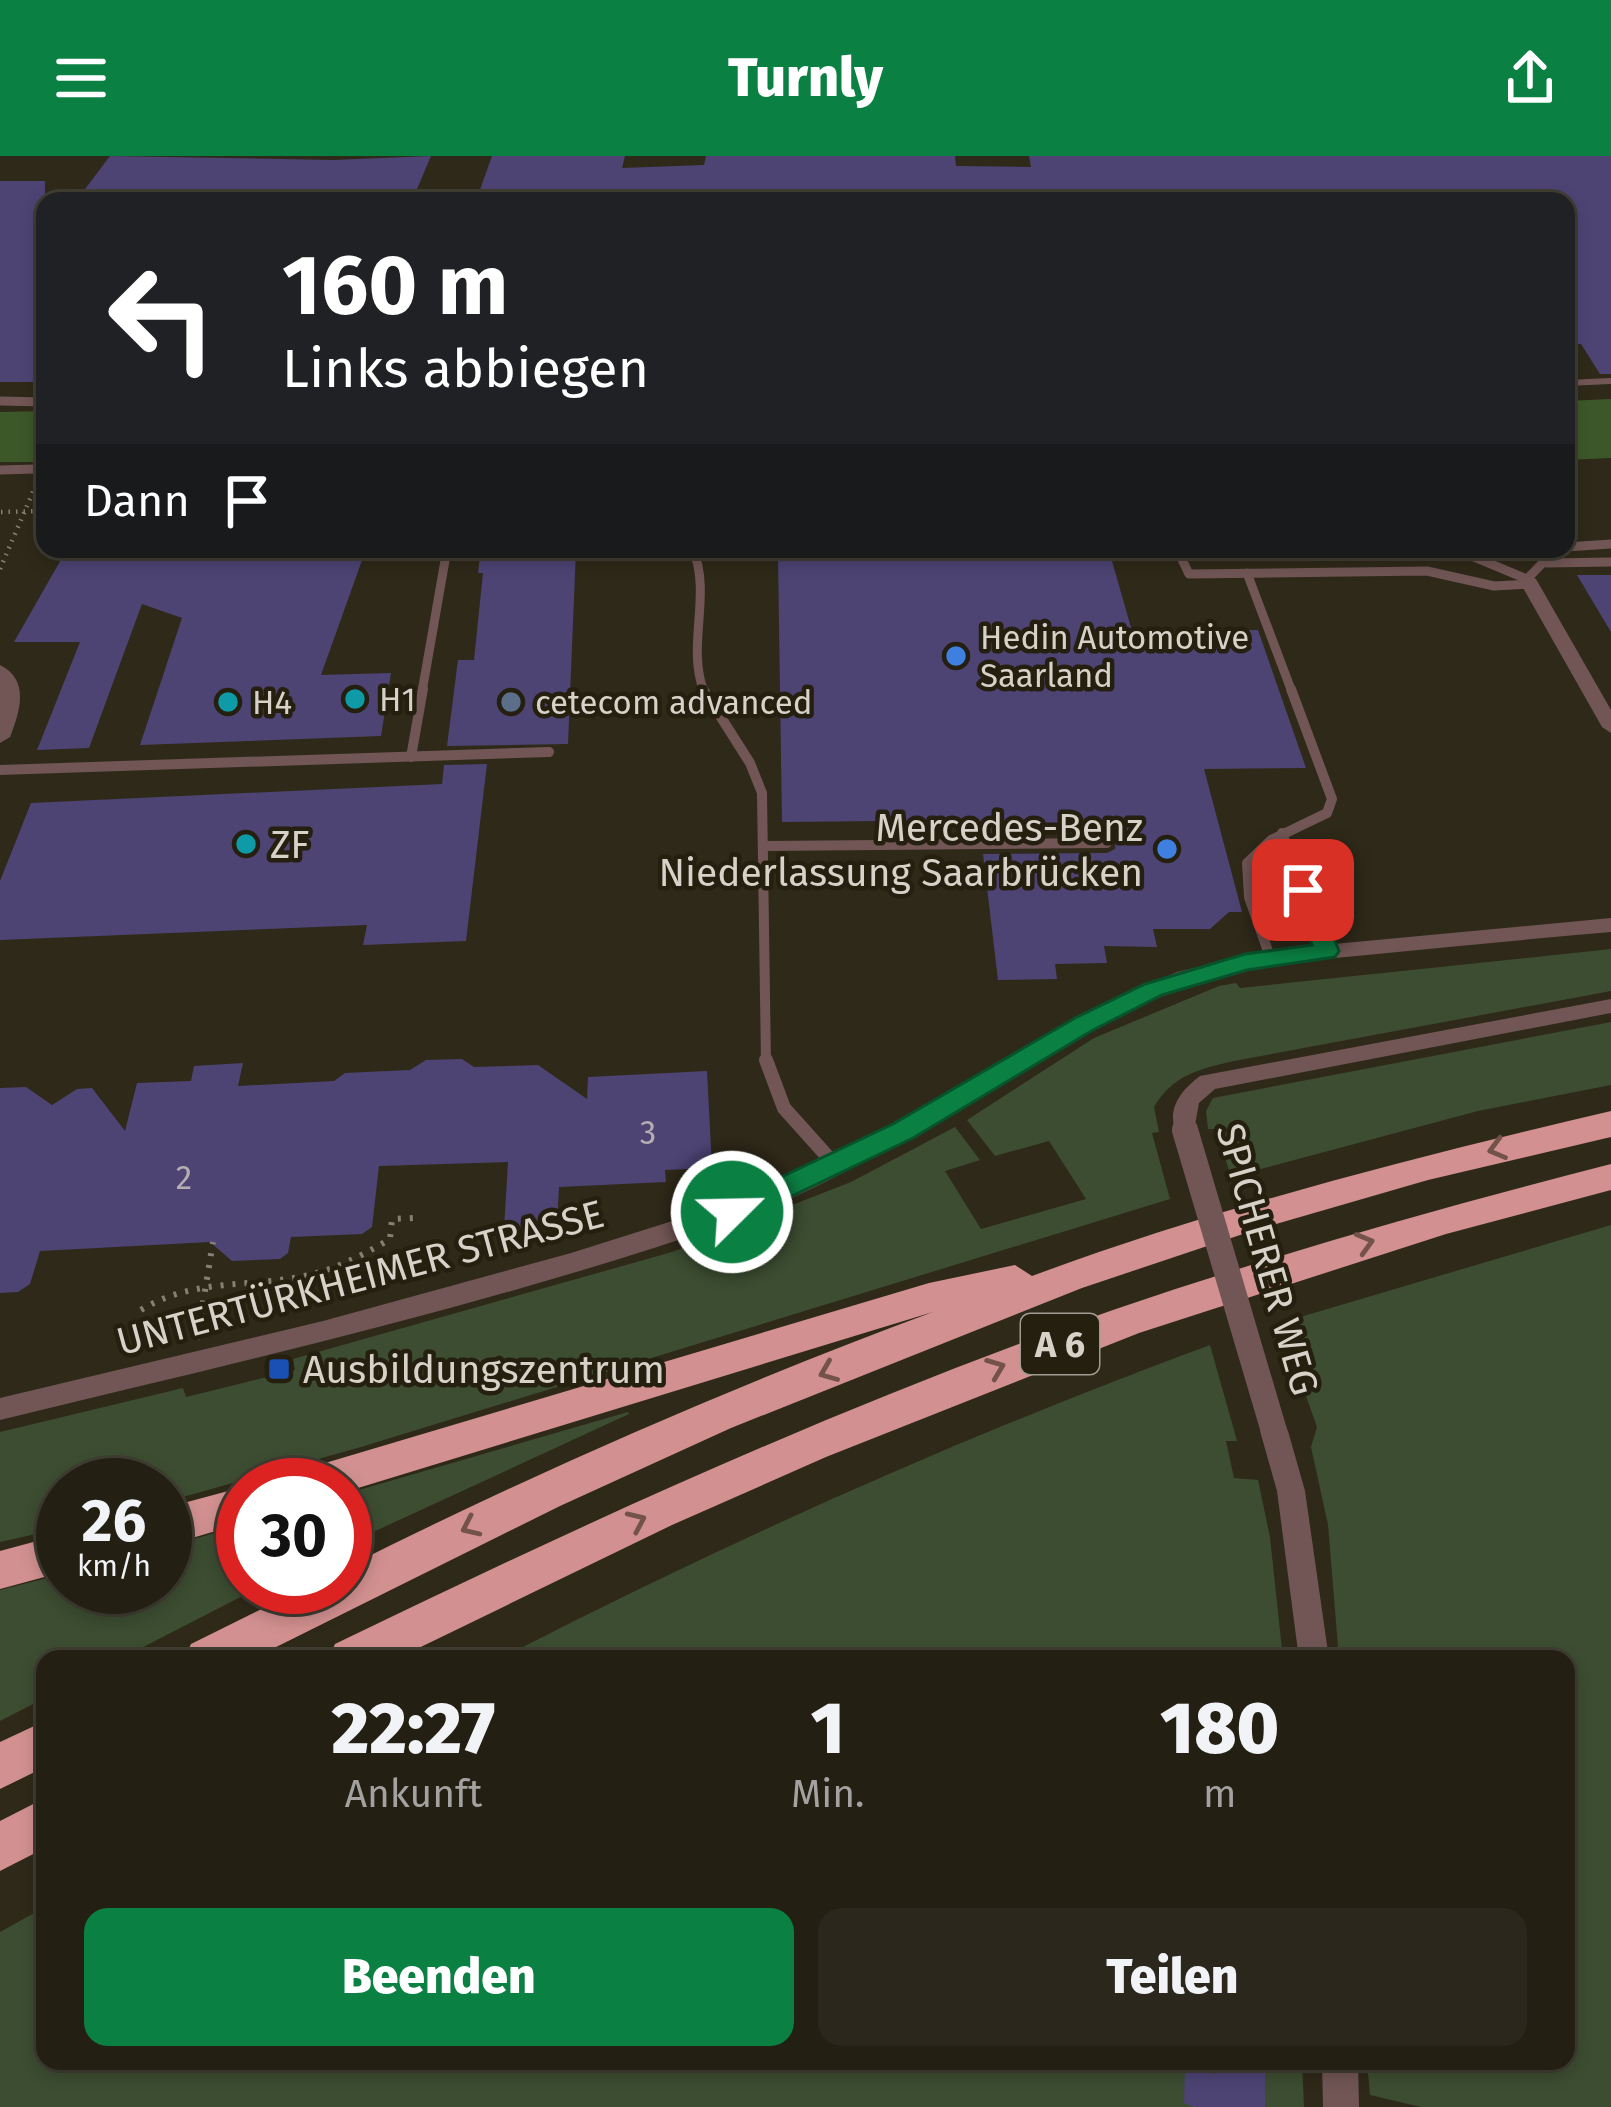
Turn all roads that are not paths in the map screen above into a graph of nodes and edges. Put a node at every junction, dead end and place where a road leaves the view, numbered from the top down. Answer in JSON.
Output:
{"nodes":[{"id":1,"x":1611,"y":381,"type":"edge"},
{"id":2,"x":1575,"y":383,"type":"edge"},
{"id":3,"x":0,"y":401,"type":"edge"},
{"id":4,"x":36,"y":402,"type":"edge"},
{"id":5,"x":35,"y":469,"type":"dead end"},
{"id":6,"x":0,"y":470,"type":"edge"},
{"id":7,"x":1611,"y":544,"type":"edge"},
{"id":8,"x":1575,"y":546,"type":"edge"},
{"id":9,"x":445,"y":558,"type":"edge"},
{"id":10,"x":697,"y":558,"type":"edge"},
{"id":11,"x":1182,"y":558,"type":"edge"},
{"id":12,"x":1475,"y":558,"type":"edge"},
{"id":13,"x":1550,"y":558,"type":"edge"},
{"id":14,"x":1611,"y":562,"type":"edge"},
{"id":15,"x":1547,"y":563,"type":"junction"},
{"id":16,"x":1247,"y":573,"type":"junction"},
{"id":17,"x":1528,"y":582,"type":"junction"},
{"id":18,"x":0,"y":670,"type":"edge"},
{"id":19,"x":1611,"y":727,"type":"edge"},
{"id":20,"x":0,"y":737,"type":"edge"},
{"id":21,"x":549,"y":752,"type":"dead end"},
{"id":22,"x":411,"y":757,"type":"junction"},
{"id":23,"x":0,"y":770,"type":"edge"},
{"id":24,"x":1282,"y":833,"type":"junction"},
{"id":25,"x":1107,"y":843,"type":"dead end"},
{"id":26,"x":766,"y":846,"type":"junction"},
{"id":27,"x":1611,"y":925,"type":"edge"},
{"id":28,"x":1327,"y":951,"type":"junction"},
{"id":29,"x":1270,"y":957,"type":"junction"},
{"id":30,"x":1611,"y":1006,"type":"edge"},
{"id":31,"x":1611,"y":1124,"type":"edge"},
{"id":32,"x":836,"y":1166,"type":"junction"},
{"id":33,"x":1611,"y":1177,"type":"edge"},
{"id":34,"x":1134,"y":1256,"type":"junction"},
{"id":35,"x":0,"y":1409,"type":"edge"},
{"id":36,"x":372,"y":1466,"type":"edge"},
{"id":37,"x":36,"y":1560,"type":"edge"},
{"id":38,"x":0,"y":1570,"type":"edge"},
{"id":39,"x":225,"y":1650,"type":"edge"},
{"id":40,"x":369,"y":1650,"type":"edge"},
{"id":41,"x":1314,"y":1650,"type":"edge"},
{"id":42,"x":36,"y":1748,"type":"edge"},
{"id":43,"x":0,"y":1766,"type":"edge"},
{"id":44,"x":36,"y":1827,"type":"edge"},
{"id":45,"x":0,"y":1847,"type":"edge"},
{"id":46,"x":1340,"y":2070,"type":"edge"},
{"id":47,"x":1341,"y":2107,"type":"edge"}],
"edges":[{"from":1,"to":2,"type":"lane"},
{"from":3,"to":4,"type":"lane"},
{"from":5,"to":6,"type":"lane"},
{"from":7,"to":8,"type":"lane"},
{"from":9,"to":22,"type":"lane"},
{"from":10,"to":26,"type":"lane"},
{"from":11,"to":16,"type":"lane"},
{"from":12,"to":17,"type":"lane"},
{"from":13,"to":15,"type":"lane"},
{"from":14,"to":15,"type":"lane"},
{"from":15,"to":17,"type":"lane"},
{"from":16,"to":17,"type":"lane"},
{"from":16,"to":24,"type":"lane"},
{"from":17,"to":19,"type":"street"},
{"from":18,"to":20,"type":"street"},
{"from":21,"to":22,"type":"lane"},
{"from":22,"to":23,"type":"lane"},
{"from":24,"to":28,"type":"lane"},
{"from":24,"to":29,"type":"lane"},
{"from":25,"to":26,"type":"lane"},
{"from":26,"to":32,"type":"lane"},
{"from":27,"to":28,"type":"street","name":"UNTERTÜRKHEIMER STRASSE"},
{"from":28,"to":29,"type":"street","name":"UNTERTÜRKHEIMER STRASSE"},
{"from":29,"to":32,"type":"street","name":"UNTERTÜRKHEIMER STRASSE"},
{"from":30,"to":41,"type":"street","name":"SPICHERER WEG","bridge":true},
{"from":31,"to":34,"type":"highway","number":"A 6","one_way":true},
{"from":32,"to":35,"type":"street","name":"UNTERTÜRKHEIMER STRASSE"},
{"from":40,"to":33,"type":"highway","number":"A 6","one_way":true},
{"from":34,"to":36,"type":"highway","number":"A 6"},
{"from":34,"to":39,"type":"highway","number":"A 6","one_way":true},
{"from":37,"to":38,"type":"highway"},
{"from":42,"to":43,"type":"highway"},
{"from":44,"to":45,"type":"highway"},
{"from":46,"to":47,"type":"street"}]}
